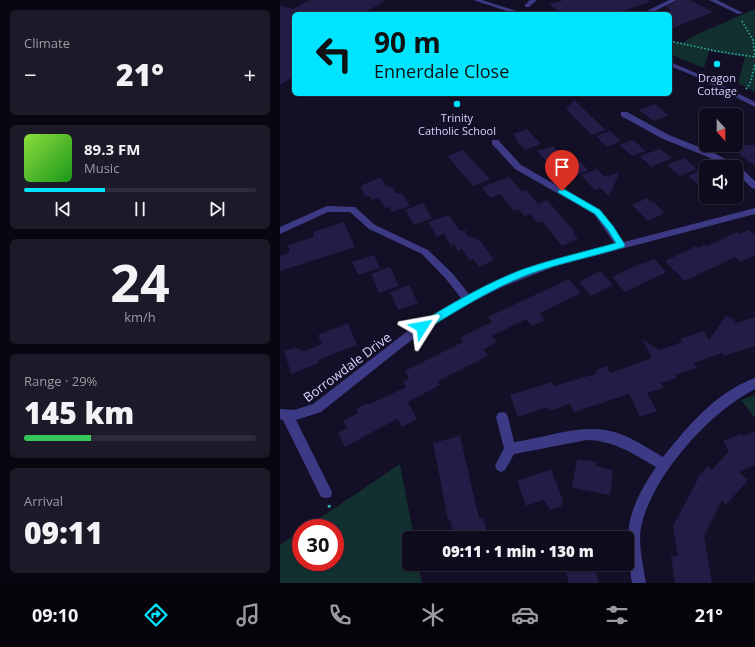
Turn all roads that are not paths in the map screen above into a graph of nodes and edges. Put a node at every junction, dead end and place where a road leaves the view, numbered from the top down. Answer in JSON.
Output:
{"nodes":[{"id":1,"x":476,"y":0,"type":"edge"},
{"id":2,"x":534,"y":0,"type":"edge"},
{"id":3,"x":674,"y":0,"type":"edge"},
{"id":4,"x":712,"y":0,"type":"edge"},
{"id":5,"x":527,"y":6,"type":"dead end"},
{"id":6,"x":516,"y":12,"type":"edge"},
{"id":7,"x":648,"y":12,"type":"edge"},
{"id":8,"x":740,"y":16,"type":"road end"},
{"id":9,"x":672,"y":65,"type":"edge"},
{"id":10,"x":755,"y":105,"type":"edge"},
{"id":11,"x":624,"y":114,"type":"dead end"},
{"id":12,"x":495,"y":142,"type":"dead end"},
{"id":13,"x":721,"y":160,"type":"edge"},
{"id":14,"x":743,"y":175,"type":"edge"},
{"id":15,"x":755,"y":186,"type":"edge"},
{"id":16,"x":755,"y":211,"type":"edge"},
{"id":17,"x":280,"y":231,"type":"edge"},
{"id":18,"x":621,"y":245,"type":"junction"},
{"id":19,"x":467,"y":299,"type":"junction"},
{"id":20,"x":755,"y":383,"type":"edge"},
{"id":21,"x":284,"y":414,"type":"edge"},
{"id":22,"x":502,"y":417,"type":"dead end"},
{"id":23,"x":510,"y":449,"type":"junction"},
{"id":24,"x":663,"y":464,"type":"junction"},
{"id":25,"x":501,"y":466,"type":"dead end"},
{"id":26,"x":326,"y":492,"type":"dead end"},
{"id":27,"x":640,"y":583,"type":"edge"}],
"edges":[{"from":1,"to":6,"type":"street"},
{"from":2,"to":5,"type":"street"},
{"from":3,"to":7,"type":"street"},
{"from":4,"to":8,"type":"street"},
{"from":9,"to":10,"type":"street"},
{"from":11,"to":13,"type":"street"},
{"from":12,"to":18,"type":"street"},
{"from":14,"to":15,"type":"street"},
{"from":16,"to":18,"type":"street","name":"Borrowdale Drive"},
{"from":17,"to":19,"type":"street"},
{"from":18,"to":19,"type":"street","name":"Borrowdale Drive"},
{"from":19,"to":21,"type":"street","name":"Borrowdale Drive"},
{"from":20,"to":24,"type":"street"},
{"from":21,"to":26,"type":"street"},
{"from":22,"to":23,"type":"street"},
{"from":23,"to":24,"type":"street"},
{"from":23,"to":25,"type":"street"},
{"from":24,"to":27,"type":"street"}]}
